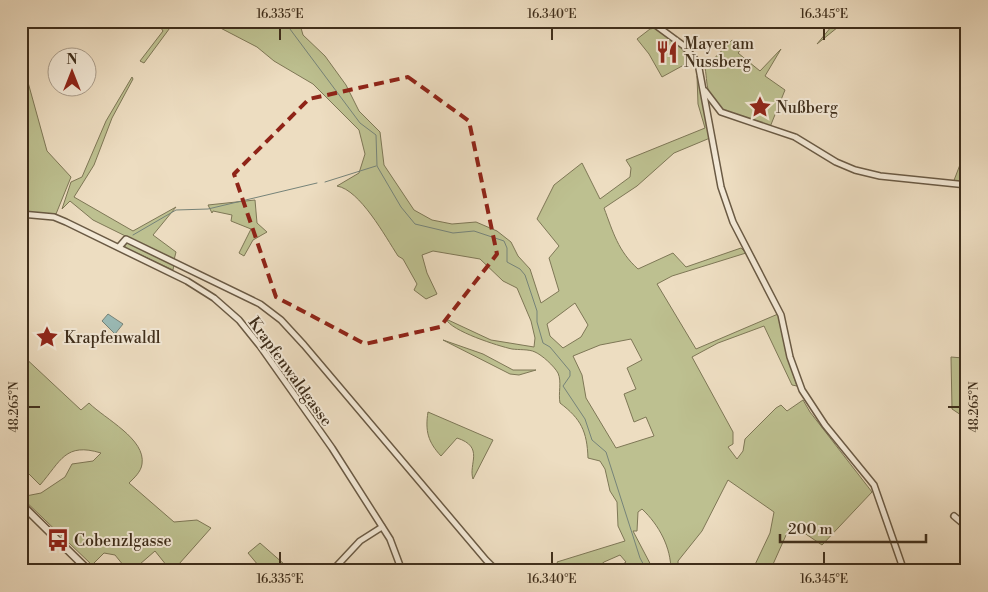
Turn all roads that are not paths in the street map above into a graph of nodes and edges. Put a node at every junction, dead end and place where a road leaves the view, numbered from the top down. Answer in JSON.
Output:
{"nodes":[{"id":1,"x":650,"y":21,"type":"edge"},
{"id":2,"x":704,"y":89,"type":"junction"},
{"id":3,"x":721,"y":112,"type":"junction"},
{"id":4,"x":710,"y":120,"type":"junction"},
{"id":5,"x":967,"y":185,"type":"edge"},
{"id":6,"x":21,"y":214,"type":"edge"},
{"id":7,"x":120,"y":247,"type":"junction"},
{"id":8,"x":21,"y":504,"type":"edge"},
{"id":9,"x":954,"y":516,"type":"dead end"},
{"id":10,"x":382,"y":527,"type":"junction"},
{"id":11,"x":967,"y":527,"type":"edge"},
{"id":12,"x":486,"y":560,"type":"junction"},
{"id":13,"x":89,"y":571,"type":"edge"},
{"id":14,"x":332,"y":571,"type":"edge"},
{"id":15,"x":402,"y":571,"type":"edge"},
{"id":16,"x":488,"y":571,"type":"edge"},
{"id":17,"x":497,"y":571,"type":"edge"},
{"id":18,"x":904,"y":571,"type":"edge"}],
"edges":[{"from":1,"to":2,"type":"street"},
{"from":2,"to":3,"type":"street"},
{"from":2,"to":4,"type":"street"},
{"from":3,"to":4,"type":"street"},
{"from":3,"to":5,"type":"street"},
{"from":4,"to":18,"type":"street"},
{"from":6,"to":7,"type":"street","name":"Krapfenwaldgasse"},
{"from":7,"to":10,"type":"street","name":"Krapfenwaldgasse"},
{"from":7,"to":12,"type":"street"},
{"from":8,"to":13,"type":"street"},
{"from":9,"to":11,"type":"street"},
{"from":10,"to":14,"type":"street"},
{"from":10,"to":15,"type":"street","name":"Krapfenwaldgasse"},
{"from":12,"to":16,"type":"street"},
{"from":12,"to":17,"type":"street"}]}
